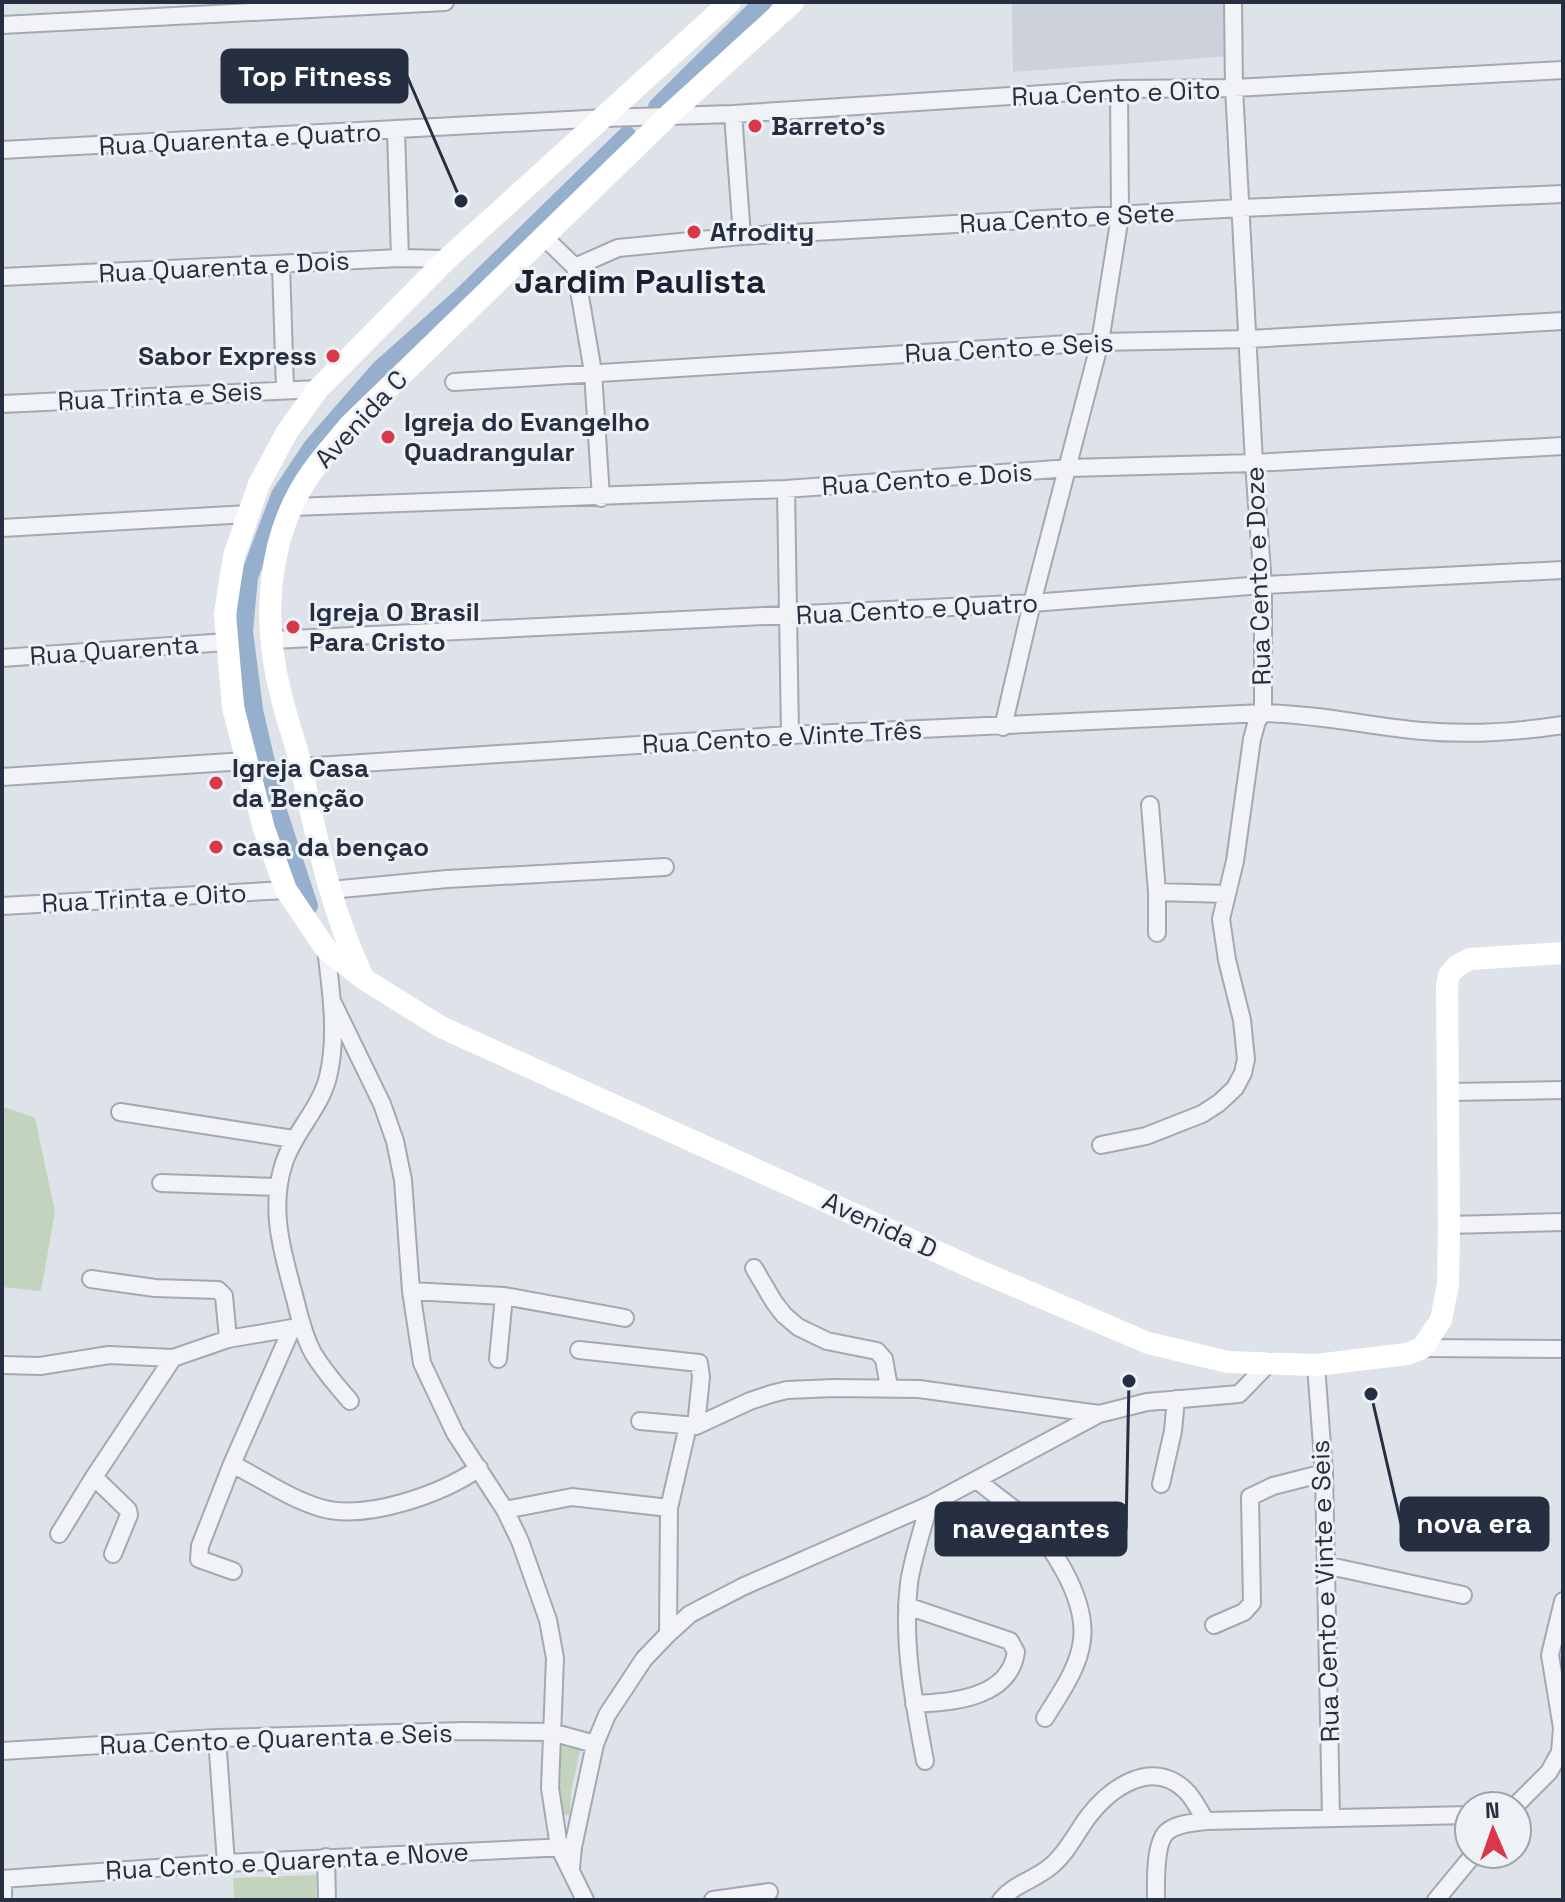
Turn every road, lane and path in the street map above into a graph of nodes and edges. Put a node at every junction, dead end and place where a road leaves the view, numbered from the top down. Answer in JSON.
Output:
{"nodes":[{"id":1,"x":445,"y":2,"type":"edge"},
{"id":2,"x":730,"y":2,"type":"edge"},
{"id":3,"x":793,"y":2,"type":"edge"},
{"id":4,"x":1233,"y":2,"type":"edge"},
{"id":5,"x":265,"y":6,"type":"edge"},
{"id":6,"x":2,"y":25,"type":"edge"},
{"id":7,"x":1563,"y":70,"type":"edge"},
{"id":8,"x":1234,"y":88,"type":"junction"},
{"id":9,"x":1119,"y":89,"type":"junction"},
{"id":10,"x":733,"y":114,"type":"junction"},
{"id":11,"x":669,"y":115,"type":"junction"},
{"id":12,"x":605,"y":118,"type":"junction"},
{"id":13,"x":396,"y":131,"type":"junction"},
{"id":14,"x":2,"y":150,"type":"edge"},
{"id":15,"x":1563,"y":194,"type":"edge"},
{"id":16,"x":1241,"y":208,"type":"junction"},
{"id":17,"x":1120,"y":216,"type":"junction"},
{"id":18,"x":742,"y":236,"type":"junction"},
{"id":19,"x":545,"y":238,"type":"junction"},
{"id":20,"x":400,"y":258,"type":"junction"},
{"id":21,"x":447,"y":259,"type":"junction"},
{"id":22,"x":281,"y":265,"type":"junction"},
{"id":23,"x":575,"y":267,"type":"junction"},
{"id":24,"x":2,"y":277,"type":"edge"},
{"id":25,"x":1563,"y":321,"type":"edge"},
{"id":26,"x":1249,"y":339,"type":"junction"},
{"id":27,"x":1100,"y":342,"type":"junction"},
{"id":28,"x":593,"y":372,"type":"junction"},
{"id":29,"x":454,"y":382,"type":"dead end"},
{"id":30,"x":285,"y":389,"type":"junction"},
{"id":31,"x":318,"y":389,"type":"junction"},
{"id":32,"x":2,"y":404,"type":"edge"},
{"id":33,"x":1563,"y":446,"type":"edge"},
{"id":34,"x":1254,"y":463,"type":"junction"},
{"id":35,"x":1069,"y":468,"type":"junction"},
{"id":36,"x":786,"y":489,"type":"junction"},
{"id":37,"x":601,"y":498,"type":"junction"},
{"id":38,"x":292,"y":507,"type":"junction"},
{"id":39,"x":248,"y":514,"type":"junction"},
{"id":40,"x":2,"y":528,"type":"edge"},
{"id":41,"x":1563,"y":570,"type":"edge"},
{"id":42,"x":1263,"y":585,"type":"junction"},
{"id":43,"x":1032,"y":603,"type":"junction"},
{"id":44,"x":786,"y":616,"type":"junction"},
{"id":45,"x":271,"y":640,"type":"junction"},
{"id":46,"x":226,"y":642,"type":"junction"},
{"id":47,"x":2,"y":658,"type":"edge"},
{"id":48,"x":1263,"y":713,"type":"junction"},
{"id":49,"x":1563,"y":725,"type":"edge"},
{"id":50,"x":1003,"y":727,"type":"junction"},
{"id":51,"x":790,"y":735,"type":"junction"},
{"id":52,"x":245,"y":761,"type":"junction"},
{"id":53,"x":301,"y":767,"type":"junction"},
{"id":54,"x":2,"y":777,"type":"edge"},
{"id":55,"x":1150,"y":805,"type":"dead end"},
{"id":56,"x":665,"y":867,"type":"dead end"},
{"id":57,"x":286,"y":890,"type":"junction"},
{"id":58,"x":330,"y":890,"type":"junction"},
{"id":59,"x":1157,"y":892,"type":"junction"},
{"id":60,"x":1226,"y":894,"type":"junction"},
{"id":61,"x":2,"y":906,"type":"edge"},
{"id":62,"x":1157,"y":933,"type":"dead end"},
{"id":63,"x":326,"y":949,"type":"junction"},
{"id":64,"x":1563,"y":953,"type":"edge"},
{"id":65,"x":364,"y":979,"type":"junction"},
{"id":66,"x":332,"y":1001,"type":"junction"},
{"id":67,"x":1563,"y":1090,"type":"edge"},
{"id":68,"x":1449,"y":1092,"type":"junction"},
{"id":69,"x":120,"y":1112,"type":"dead end"},
{"id":70,"x":293,"y":1139,"type":"junction"},
{"id":71,"x":1101,"y":1145,"type":"dead end"},
{"id":72,"x":161,"y":1183,"type":"dead end"},
{"id":73,"x":277,"y":1187,"type":"junction"},
{"id":74,"x":1563,"y":1222,"type":"edge"},
{"id":75,"x":1449,"y":1225,"type":"junction"},
{"id":76,"x":754,"y":1268,"type":"dead end"},
{"id":77,"x":91,"y":1279,"type":"dead end"},
{"id":78,"x":411,"y":1291,"type":"junction"},
{"id":79,"x":504,"y":1296,"type":"junction"},
{"id":80,"x":625,"y":1318,"type":"dead end"},
{"id":81,"x":297,"y":1326,"type":"junction"},
{"id":82,"x":228,"y":1339,"type":"junction"},
{"id":83,"x":1422,"y":1348,"type":"junction"},
{"id":84,"x":1563,"y":1349,"type":"edge"},
{"id":85,"x":579,"y":1350,"type":"dead end"},
{"id":86,"x":173,"y":1358,"type":"junction"},
{"id":87,"x":498,"y":1359,"type":"dead end"},
{"id":88,"x":1270,"y":1362,"type":"junction"},
{"id":89,"x":2,"y":1365,"type":"edge"},
{"id":90,"x":1316,"y":1365,"type":"junction"},
{"id":91,"x":889,"y":1387,"type":"junction"},
{"id":92,"x":1176,"y":1399,"type":"junction"},
{"id":93,"x":350,"y":1401,"type":"dead end"},
{"id":94,"x":1099,"y":1414,"type":"junction"},
{"id":95,"x":640,"y":1421,"type":"dead end"},
{"id":96,"x":692,"y":1426,"type":"junction"},
{"id":97,"x":232,"y":1464,"type":"junction"},
{"id":98,"x":479,"y":1468,"type":"junction"},
{"id":99,"x":1324,"y":1473,"type":"junction"},
{"id":100,"x":94,"y":1477,"type":"junction"},
{"id":101,"x":977,"y":1480,"type":"junction"},
{"id":102,"x":1161,"y":1484,"type":"dead end"},
{"id":103,"x":929,"y":1505,"type":"junction"},
{"id":104,"x":669,"y":1508,"type":"junction"},
{"id":105,"x":505,"y":1510,"type":"junction"},
{"id":106,"x":59,"y":1534,"type":"dead end"},
{"id":107,"x":113,"y":1554,"type":"dead end"},
{"id":108,"x":1325,"y":1565,"type":"junction"},
{"id":109,"x":233,"y":1571,"type":"dead end"},
{"id":110,"x":1463,"y":1595,"type":"dead end"},
{"id":111,"x":1563,"y":1601,"type":"edge"},
{"id":112,"x":907,"y":1606,"type":"junction"},
{"id":113,"x":1214,"y":1625,"type":"dead end"},
{"id":114,"x":668,"y":1634,"type":"junction"},
{"id":115,"x":914,"y":1704,"type":"junction"},
{"id":116,"x":1045,"y":1718,"type":"dead end"},
{"id":117,"x":1563,"y":1728,"type":"edge"},
{"id":118,"x":551,"y":1732,"type":"junction"},
{"id":119,"x":217,"y":1738,"type":"junction"},
{"id":120,"x":595,"y":1744,"type":"junction"},
{"id":121,"x":2,"y":1751,"type":"edge"},
{"id":122,"x":925,"y":1761,"type":"dead end"},
{"id":123,"x":1530,"y":1790,"type":"edge"},
{"id":124,"x":1453,"y":1815,"type":"edge"},
{"id":125,"x":1331,"y":1817,"type":"junction"},
{"id":126,"x":1206,"y":1821,"type":"junction"},
{"id":127,"x":566,"y":1847,"type":"junction"},
{"id":128,"x":326,"y":1857,"type":"junction"},
{"id":129,"x":226,"y":1863,"type":"junction"},
{"id":130,"x":1461,"y":1870,"type":"edge"},
{"id":131,"x":2,"y":1879,"type":"edge"},
{"id":132,"x":769,"y":1892,"type":"dead end"},
{"id":133,"x":3,"y":1900,"type":"edge"},
{"id":134,"x":327,"y":1900,"type":"edge"},
{"id":135,"x":585,"y":1900,"type":"edge"},
{"id":136,"x":713,"y":1900,"type":"edge"},
{"id":137,"x":1001,"y":1900,"type":"edge"},
{"id":138,"x":1156,"y":1900,"type":"edge"},
{"id":139,"x":1436,"y":1900,"type":"edge"}],
"edges":[{"from":1,"to":5,"type":"street"},
{"from":2,"to":12,"type":"main road","name":"Avenida D"},
{"from":3,"to":11,"type":"main road","name":"Avenida C"},
{"from":4,"to":8,"type":"street","name":"Rua Cento e Doze"},
{"from":5,"to":6,"type":"street"},
{"from":7,"to":8,"type":"street","name":"Rua Cento e Oito"},
{"from":8,"to":9,"type":"street","name":"Rua Cento e Oito"},
{"from":8,"to":16,"type":"street","name":"Rua Cento e Doze"},
{"from":9,"to":10,"type":"street","name":"Rua Cento e Oito"},
{"from":9,"to":17,"type":"street"},
{"from":10,"to":11,"type":"street","name":"Rua Cento e Oito"},
{"from":10,"to":18,"type":"street"},
{"from":11,"to":12,"type":"street","name":"Rua Quarenta e Quatro"},
{"from":11,"to":19,"type":"main road","name":"Avenida C"},
{"from":12,"to":13,"type":"street","name":"Rua Quarenta e Quatro"},
{"from":12,"to":21,"type":"main road","name":"Avenida D"},
{"from":13,"to":14,"type":"street","name":"Rua Quarenta e Quatro"},
{"from":13,"to":20,"type":"street"},
{"from":15,"to":16,"type":"street","name":"Rua Cento e Sete"},
{"from":16,"to":17,"type":"street","name":"Rua Cento e Sete"},
{"from":16,"to":26,"type":"street","name":"Rua Cento e Doze"},
{"from":17,"to":18,"type":"street","name":"Rua Cento e Sete"},
{"from":17,"to":27,"type":"street"},
{"from":18,"to":23,"type":"street","name":"Rua Cento e Sete"},
{"from":19,"to":23,"type":"street"},
{"from":19,"to":38,"type":"main road","name":"Avenida C"},
{"from":20,"to":21,"type":"street","name":"Rua Quarenta e Dois"},
{"from":20,"to":22,"type":"street","name":"Rua Quarenta e Dois"},
{"from":21,"to":31,"type":"main road","name":"Avenida D"},
{"from":22,"to":24,"type":"street","name":"Rua Quarenta e Dois"},
{"from":22,"to":30,"type":"street"},
{"from":23,"to":28,"type":"street"},
{"from":25,"to":26,"type":"street","name":"Rua Cento e Seis"},
{"from":26,"to":27,"type":"street","name":"Rua Cento e Seis"},
{"from":26,"to":34,"type":"street","name":"Rua Cento e Doze"},
{"from":27,"to":28,"type":"street","name":"Rua Cento e Seis"},
{"from":27,"to":35,"type":"street"},
{"from":28,"to":29,"type":"street","name":"Rua Cento e Seis"},
{"from":28,"to":37,"type":"street"},
{"from":30,"to":31,"type":"street","name":"Rua Trinta e Seis"},
{"from":30,"to":32,"type":"street","name":"Rua Trinta e Seis"},
{"from":31,"to":39,"type":"main road","name":"Avenida D"},
{"from":33,"to":34,"type":"street","name":"Rua Cento e Dois"},
{"from":34,"to":35,"type":"street","name":"Rua Cento e Dois"},
{"from":34,"to":42,"type":"street","name":"Rua Cento e Doze"},
{"from":35,"to":36,"type":"street","name":"Rua Cento e Dois"},
{"from":35,"to":43,"type":"street"},
{"from":36,"to":37,"type":"street","name":"Rua Cento e Dois"},
{"from":36,"to":44,"type":"street"},
{"from":37,"to":38,"type":"street","name":"Rua Cento e Dois"},
{"from":38,"to":45,"type":"main road","name":"Avenida C"},
{"from":39,"to":40,"type":"street"},
{"from":39,"to":46,"type":"main road","name":"Avenida D"},
{"from":41,"to":42,"type":"street","name":"Rua Cento e Quatro"},
{"from":42,"to":43,"type":"street","name":"Rua Cento e Quatro"},
{"from":42,"to":48,"type":"street","name":"Rua Cento e Doze"},
{"from":43,"to":44,"type":"street","name":"Rua Cento e Quatro"},
{"from":43,"to":50,"type":"street"},
{"from":44,"to":45,"type":"street","name":"Rua Cento e Quatro"},
{"from":44,"to":51,"type":"street"},
{"from":45,"to":53,"type":"main road","name":"Avenida C"},
{"from":46,"to":47,"type":"street","name":"Rua Quarenta"},
{"from":46,"to":52,"type":"main road","name":"Avenida D"},
{"from":48,"to":49,"type":"street","name":"Rua Cento e Vinte Três"},
{"from":48,"to":50,"type":"street","name":"Rua Cento e Vinte Três"},
{"from":48,"to":60,"type":"street","name":"Rua Cento e Doze"},
{"from":50,"to":51,"type":"street","name":"Rua Cento e Vinte Três"},
{"from":51,"to":53,"type":"street","name":"Rua Cento e Vinte Três"},
{"from":52,"to":54,"type":"street"},
{"from":52,"to":57,"type":"main road","name":"Avenida D"},
{"from":53,"to":58,"type":"main road","name":"Avenida C"},
{"from":55,"to":59,"type":"street"},
{"from":56,"to":58,"type":"street"},
{"from":57,"to":61,"type":"street","name":"Rua Trinta e Oito"},
{"from":57,"to":63,"type":"main road","name":"Avenida D"},
{"from":58,"to":65,"type":"main road","name":"Avenida C"},
{"from":59,"to":60,"type":"street"},
{"from":59,"to":62,"type":"street"},
{"from":60,"to":71,"type":"street","name":"Rua Cento e Doze"},
{"from":63,"to":65,"type":"main road","name":"Avenida D"},
{"from":63,"to":66,"type":"street"},
{"from":64,"to":68,"type":"main road"},
{"from":65,"to":88,"type":"main road","name":"Avenida D"},
{"from":66,"to":70,"type":"street"},
{"from":66,"to":78,"type":"street"},
{"from":67,"to":68,"type":"street"},
{"from":68,"to":75,"type":"main road"},
{"from":69,"to":70,"type":"street"},
{"from":70,"to":73,"type":"street"},
{"from":72,"to":73,"type":"street"},
{"from":73,"to":81,"type":"street"},
{"from":74,"to":75,"type":"street"},
{"from":75,"to":83,"type":"main road"},
{"from":76,"to":91,"type":"street"},
{"from":77,"to":82,"type":"street"},
{"from":78,"to":79,"type":"street"},
{"from":78,"to":98,"type":"street"},
{"from":79,"to":80,"type":"street"},
{"from":79,"to":87,"type":"street"},
{"from":81,"to":82,"type":"street"},
{"from":81,"to":93,"type":"street"},
{"from":81,"to":97,"type":"street"},
{"from":82,"to":86,"type":"street"},
{"from":83,"to":84,"type":"street"},
{"from":83,"to":90,"type":"main road","name":"Avenida D"},
{"from":85,"to":96,"type":"street"},
{"from":86,"to":89,"type":"street"},
{"from":86,"to":100,"type":"street"},
{"from":88,"to":90,"type":"main road","name":"Avenida D"},
{"from":88,"to":92,"type":"street"},
{"from":90,"to":99,"type":"street","name":"Rua Cento e Vinte e Seis"},
{"from":91,"to":94,"type":"street"},
{"from":91,"to":96,"type":"street"},
{"from":92,"to":94,"type":"street"},
{"from":92,"to":102,"type":"street"},
{"from":94,"to":101,"type":"street"},
{"from":95,"to":96,"type":"street"},
{"from":96,"to":104,"type":"street"},
{"from":97,"to":98,"type":"street"},
{"from":97,"to":109,"type":"street"},
{"from":98,"to":105,"type":"street"},
{"from":99,"to":108,"type":"street","name":"Rua Cento e Vinte e Seis"},
{"from":99,"to":113,"type":"street"},
{"from":100,"to":106,"type":"street"},
{"from":100,"to":107,"type":"street"},
{"from":101,"to":103,"type":"street"},
{"from":101,"to":116,"type":"street"},
{"from":103,"to":112,"type":"street"},
{"from":103,"to":114,"type":"street"},
{"from":104,"to":105,"type":"street"},
{"from":104,"to":114,"type":"street"},
{"from":105,"to":118,"type":"street"},
{"from":108,"to":110,"type":"street"},
{"from":108,"to":125,"type":"street","name":"Rua Cento e Vinte e Seis"},
{"from":111,"to":117,"type":"street"},
{"from":112,"to":115,"type":"street"},
{"from":112,"to":115,"type":"street"},
{"from":114,"to":120,"type":"street"},
{"from":115,"to":122,"type":"street"},
{"from":117,"to":123,"type":"street"},
{"from":118,"to":119,"type":"street","name":"Rua Cento e Quarenta e Seis"},
{"from":118,"to":120,"type":"street","name":"Rua Cento e Quarenta e Seis"},
{"from":118,"to":127,"type":"street"},
{"from":119,"to":121,"type":"street","name":"Rua Cento e Quarenta e Seis"},
{"from":119,"to":129,"type":"street"},
{"from":120,"to":127,"type":"street"},
{"from":124,"to":125,"type":"street"},
{"from":125,"to":126,"type":"street"},
{"from":126,"to":137,"type":"street"},
{"from":126,"to":138,"type":"street"},
{"from":127,"to":128,"type":"street","name":"Rua Cento e Quarenta e Nove"},
{"from":127,"to":135,"type":"street"},
{"from":128,"to":129,"type":"street","name":"Rua Cento e Quarenta e Nove"},
{"from":128,"to":134,"type":"street"},
{"from":129,"to":131,"type":"street","name":"Rua Cento e Quarenta e Nove"},
{"from":130,"to":139,"type":"street"},
{"from":131,"to":133,"type":"street"},
{"from":132,"to":136,"type":"street"}]}
